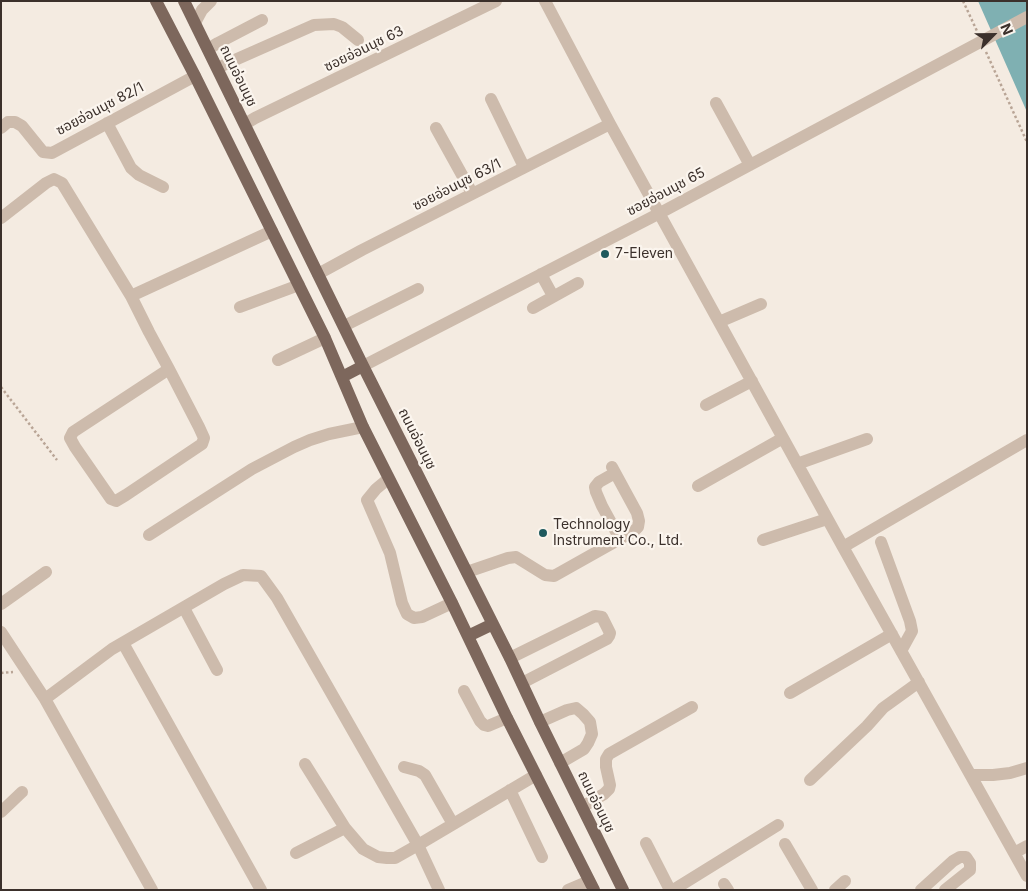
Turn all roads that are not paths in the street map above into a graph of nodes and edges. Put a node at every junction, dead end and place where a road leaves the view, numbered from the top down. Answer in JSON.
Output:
{"nodes":[{"id":1,"x":156,"y":1,"type":"edge"},
{"id":2,"x":184,"y":1,"type":"edge"},
{"id":3,"x":211,"y":1,"type":"edge"},
{"id":4,"x":496,"y":1,"type":"edge"},
{"id":5,"x":544,"y":1,"type":"edge"},
{"id":6,"x":1027,"y":17,"type":"edge"},
{"id":7,"x":262,"y":20,"type":"dead end"},
{"id":8,"x":195,"y":23,"type":"junction"},
{"id":9,"x":358,"y":40,"type":"dead end"},
{"id":10,"x":208,"y":49,"type":"junction"},
{"id":11,"x":218,"y":68,"type":"junction"},
{"id":12,"x":195,"y":76,"type":"junction"},
{"id":13,"x":491,"y":99,"type":"dead end"},
{"id":14,"x":716,"y":103,"type":"dead end"},
{"id":15,"x":107,"y":123,"type":"junction"},
{"id":16,"x":245,"y":124,"type":"junction"},
{"id":17,"x":610,"y":124,"type":"junction"},
{"id":18,"x":1,"y":128,"type":"edge"},
{"id":19,"x":436,"y":128,"type":"dead end"},
{"id":20,"x":750,"y":165,"type":"junction"},
{"id":21,"x":524,"y":167,"type":"junction"},
{"id":22,"x":163,"y":187,"type":"dead end"},
{"id":23,"x":472,"y":193,"type":"junction"},
{"id":24,"x":660,"y":213,"type":"junction"},
{"id":25,"x":1,"y":218,"type":"edge"},
{"id":26,"x":272,"y":231,"type":"junction"},
{"id":27,"x":318,"y":274,"type":"junction"},
{"id":28,"x":541,"y":274,"type":"junction"},
{"id":29,"x":578,"y":283,"type":"dead end"},
{"id":30,"x":299,"y":285,"type":"junction"},
{"id":31,"x":418,"y":289,"type":"dead end"},
{"id":32,"x":131,"y":296,"type":"junction"},
{"id":33,"x":553,"y":296,"type":"junction"},
{"id":34,"x":761,"y":304,"type":"dead end"},
{"id":35,"x":240,"y":307,"type":"dead end"},
{"id":36,"x":533,"y":308,"type":"dead end"},
{"id":37,"x":719,"y":322,"type":"junction"},
{"id":38,"x":344,"y":326,"type":"junction"},
{"id":39,"x":325,"y":338,"type":"junction"},
{"id":40,"x":278,"y":360,"type":"dead end"},
{"id":41,"x":363,"y":366,"type":"junction"},
{"id":42,"x":169,"y":368,"type":"junction"},
{"id":43,"x":342,"y":377,"type":"junction"},
{"id":44,"x":752,"y":381,"type":"junction"},
{"id":45,"x":706,"y":405,"type":"dead end"},
{"id":46,"x":363,"y":427,"type":"junction"},
{"id":47,"x":783,"y":438,"type":"junction"},
{"id":48,"x":867,"y":439,"type":"dead end"},
{"id":49,"x":1027,"y":440,"type":"edge"},
{"id":50,"x":797,"y":464,"type":"junction"},
{"id":51,"x":388,"y":479,"type":"junction"},
{"id":52,"x":698,"y":486,"type":"dead end"},
{"id":53,"x":828,"y":520,"type":"junction"},
{"id":54,"x":149,"y":535,"type":"dead end"},
{"id":55,"x":620,"y":539,"type":"junction"},
{"id":56,"x":763,"y":540,"type":"dead end"},
{"id":57,"x":881,"y":542,"type":"dead end"},
{"id":58,"x":842,"y":547,"type":"junction"},
{"id":59,"x":46,"y":572,"type":"dead end"},
{"id":60,"x":467,"y":572,"type":"junction"},
{"id":61,"x":452,"y":603,"type":"junction"},
{"id":62,"x":1,"y":604,"type":"edge"},
{"id":63,"x":184,"y":608,"type":"junction"},
{"id":64,"x":493,"y":624,"type":"junction"},
{"id":65,"x":1,"y":632,"type":"edge"},
{"id":66,"x":892,"y":634,"type":"junction"},
{"id":67,"x":468,"y":636,"type":"junction"},
{"id":68,"x":123,"y":643,"type":"junction"},
{"id":69,"x":901,"y":650,"type":"junction"},
{"id":70,"x":510,"y":658,"type":"junction"},
{"id":71,"x":217,"y":670,"type":"dead end"},
{"id":72,"x":919,"y":682,"type":"junction"},
{"id":73,"x":522,"y":683,"type":"junction"},
{"id":74,"x":464,"y":690,"type":"dead end"},
{"id":75,"x":790,"y":693,"type":"dead end"},
{"id":76,"x":45,"y":699,"type":"junction"},
{"id":77,"x":692,"y":707,"type":"dead end"},
{"id":78,"x":508,"y":718,"type":"junction"},
{"id":79,"x":540,"y":722,"type":"junction"},
{"id":80,"x":560,"y":763,"type":"junction"},
{"id":81,"x":305,"y":764,"type":"dead end"},
{"id":82,"x":404,"y":766,"type":"dead end"},
{"id":83,"x":1027,"y":768,"type":"edge"},
{"id":84,"x":536,"y":775,"type":"junction"},
{"id":85,"x":971,"y":775,"type":"junction"},
{"id":86,"x":810,"y":780,"type":"dead end"},
{"id":87,"x":510,"y":790,"type":"junction"},
{"id":88,"x":22,"y":792,"type":"dead end"},
{"id":89,"x":582,"y":807,"type":"junction"},
{"id":90,"x":1,"y":812,"type":"edge"},
{"id":91,"x":453,"y":824,"type":"junction"},
{"id":92,"x":778,"y":825,"type":"dead end"},
{"id":93,"x":345,"y":828,"type":"junction"},
{"id":94,"x":646,"y":843,"type":"dead end"},
{"id":95,"x":785,"y":844,"type":"dead end"},
{"id":96,"x":418,"y":845,"type":"junction"},
{"id":97,"x":1027,"y":846,"type":"edge"},
{"id":98,"x":296,"y":853,"type":"dead end"},
{"id":99,"x":1014,"y":853,"type":"junction"},
{"id":100,"x":542,"y":857,"type":"dead end"},
{"id":101,"x":1027,"y":876,"type":"edge"},
{"id":102,"x":846,"y":881,"type":"dead end"},
{"id":103,"x":591,"y":885,"type":"edge"},
{"id":104,"x":925,"y":888,"type":"edge"},
{"id":105,"x":152,"y":890,"type":"edge"},
{"id":106,"x":261,"y":890,"type":"edge"},
{"id":107,"x":439,"y":890,"type":"edge"},
{"id":108,"x":568,"y":890,"type":"edge"},
{"id":109,"x":623,"y":890,"type":"edge"},
{"id":110,"x":672,"y":890,"type":"edge"},
{"id":111,"x":812,"y":890,"type":"edge"},
{"id":112,"x":835,"y":890,"type":"edge"},
{"id":113,"x":945,"y":890,"type":"edge"}],
"edges":[{"from":1,"to":12,"type":"main road"},
{"from":2,"to":8,"type":"main road","name":"ถนนอ่อนนุช"},
{"from":3,"to":8,"type":"street"},
{"from":4,"to":16,"type":"street","name":"ซอยอ่อนนุช 63"},
{"from":5,"to":17,"type":"street"},
{"from":6,"to":20,"type":"street","name":"ซอยอ่อนนุช 65"},
{"from":7,"to":10,"type":"street"},
{"from":8,"to":10,"type":"main road","name":"ถนนอ่อนนุช"},
{"from":9,"to":11,"type":"street"},
{"from":10,"to":11,"type":"main road","name":"ถนนอ่อนนุช"},
{"from":11,"to":16,"type":"main road","name":"ถนนอ่อนนุช"},
{"from":12,"to":15,"type":"street","name":"ซอยอ่อนนุช 82/1"},
{"from":12,"to":26,"type":"main road"},
{"from":13,"to":21,"type":"street"},
{"from":14,"to":20,"type":"street"},
{"from":15,"to":18,"type":"street","name":"ซอยอ่อนนุช 82/1"},
{"from":15,"to":22,"type":"street"},
{"from":16,"to":27,"type":"main road","name":"ถนนอ่อนนุช"},
{"from":17,"to":21,"type":"street","name":"ซอยอ่อนนุช 63/1"},
{"from":17,"to":24,"type":"street"},
{"from":19,"to":23,"type":"street"},
{"from":20,"to":24,"type":"street","name":"ซอยอ่อนนุช 65"},
{"from":21,"to":23,"type":"street","name":"ซอยอ่อนนุช 63/1"},
{"from":23,"to":27,"type":"street","name":"ซอยอ่อนนุช 63/1"},
{"from":24,"to":28,"type":"street","name":"ซอยอ่อนนุช 65"},
{"from":24,"to":37,"type":"street"},
{"from":25,"to":32,"type":"street"},
{"from":26,"to":30,"type":"main road"},
{"from":26,"to":32,"type":"street"},
{"from":27,"to":38,"type":"main road","name":"ถนนอ่อนนุช"},
{"from":28,"to":33,"type":"street"},
{"from":28,"to":41,"type":"street","name":"ซอยอ่อนนุช 65"},
{"from":29,"to":33,"type":"street"},
{"from":30,"to":35,"type":"street"},
{"from":30,"to":39,"type":"main road"},
{"from":31,"to":38,"type":"street"},
{"from":32,"to":42,"type":"street"},
{"from":33,"to":36,"type":"street"},
{"from":34,"to":37,"type":"street"},
{"from":37,"to":44,"type":"street"},
{"from":38,"to":41,"type":"main road","name":"ถนนอ่อนนุช"},
{"from":39,"to":40,"type":"street"},
{"from":39,"to":43,"type":"main road"},
{"from":41,"to":43,"type":"main road"},
{"from":41,"to":60,"type":"main road","name":"ถนนอ่อนนุช"},
{"from":42,"to":42,"type":"street"},
{"from":43,"to":46,"type":"main road"},
{"from":44,"to":45,"type":"street"},
{"from":44,"to":47,"type":"street"},
{"from":46,"to":51,"type":"main road"},
{"from":46,"to":54,"type":"street"},
{"from":47,"to":50,"type":"street"},
{"from":47,"to":52,"type":"street"},
{"from":48,"to":50,"type":"street"},
{"from":49,"to":58,"type":"street"},
{"from":50,"to":53,"type":"street"},
{"from":51,"to":61,"type":"main road"},
{"from":51,"to":61,"type":"street"},
{"from":53,"to":56,"type":"street"},
{"from":53,"to":58,"type":"street"},
{"from":55,"to":55,"type":"street"},
{"from":55,"to":60,"type":"street"},
{"from":57,"to":69,"type":"street"},
{"from":58,"to":66,"type":"street"},
{"from":59,"to":62,"type":"street"},
{"from":60,"to":64,"type":"main road","name":"ถนนอ่อนนุช"},
{"from":61,"to":67,"type":"main road"},
{"from":63,"to":68,"type":"street"},
{"from":63,"to":71,"type":"street"},
{"from":63,"to":96,"type":"street"},
{"from":64,"to":67,"type":"main road"},
{"from":64,"to":70,"type":"main road","name":"ถนนอ่อนนุช"},
{"from":65,"to":76,"type":"street"},
{"from":66,"to":69,"type":"street"},
{"from":66,"to":75,"type":"street"},
{"from":67,"to":78,"type":"main road"},
{"from":68,"to":76,"type":"street"},
{"from":68,"to":106,"type":"street"},
{"from":69,"to":72,"type":"street"},
{"from":70,"to":73,"type":"main road","name":"ถนนอ่อนนุช"},
{"from":70,"to":73,"type":"street"},
{"from":72,"to":85,"type":"street"},
{"from":72,"to":86,"type":"street"},
{"from":73,"to":79,"type":"main road","name":"ถนนอ่อนนุช"},
{"from":74,"to":78,"type":"street"},
{"from":76,"to":105,"type":"street"},
{"from":77,"to":89,"type":"street"},
{"from":78,"to":84,"type":"main road"},
{"from":79,"to":80,"type":"main road","name":"ถนนอ่อนนุช"},
{"from":79,"to":80,"type":"street"},
{"from":80,"to":89,"type":"main road","name":"ถนนอ่อนนุช"},
{"from":81,"to":93,"type":"street"},
{"from":82,"to":91,"type":"street"},
{"from":83,"to":85,"type":"street"},
{"from":84,"to":87,"type":"street"},
{"from":84,"to":103,"type":"main road"},
{"from":85,"to":99,"type":"street"},
{"from":87,"to":91,"type":"street"},
{"from":87,"to":100,"type":"street"},
{"from":88,"to":90,"type":"street"},
{"from":89,"to":109,"type":"main road","name":"ถนนอ่อนนุช"},
{"from":91,"to":96,"type":"street"},
{"from":92,"to":110,"type":"street"},
{"from":93,"to":96,"type":"street"},
{"from":93,"to":98,"type":"street"},
{"from":94,"to":110,"type":"street"},
{"from":95,"to":111,"type":"street"},
{"from":96,"to":107,"type":"street"},
{"from":97,"to":99,"type":"street"},
{"from":99,"to":101,"type":"street"},
{"from":102,"to":112,"type":"street"},
{"from":103,"to":108,"type":"street"},
{"from":104,"to":113,"type":"street"}]}
